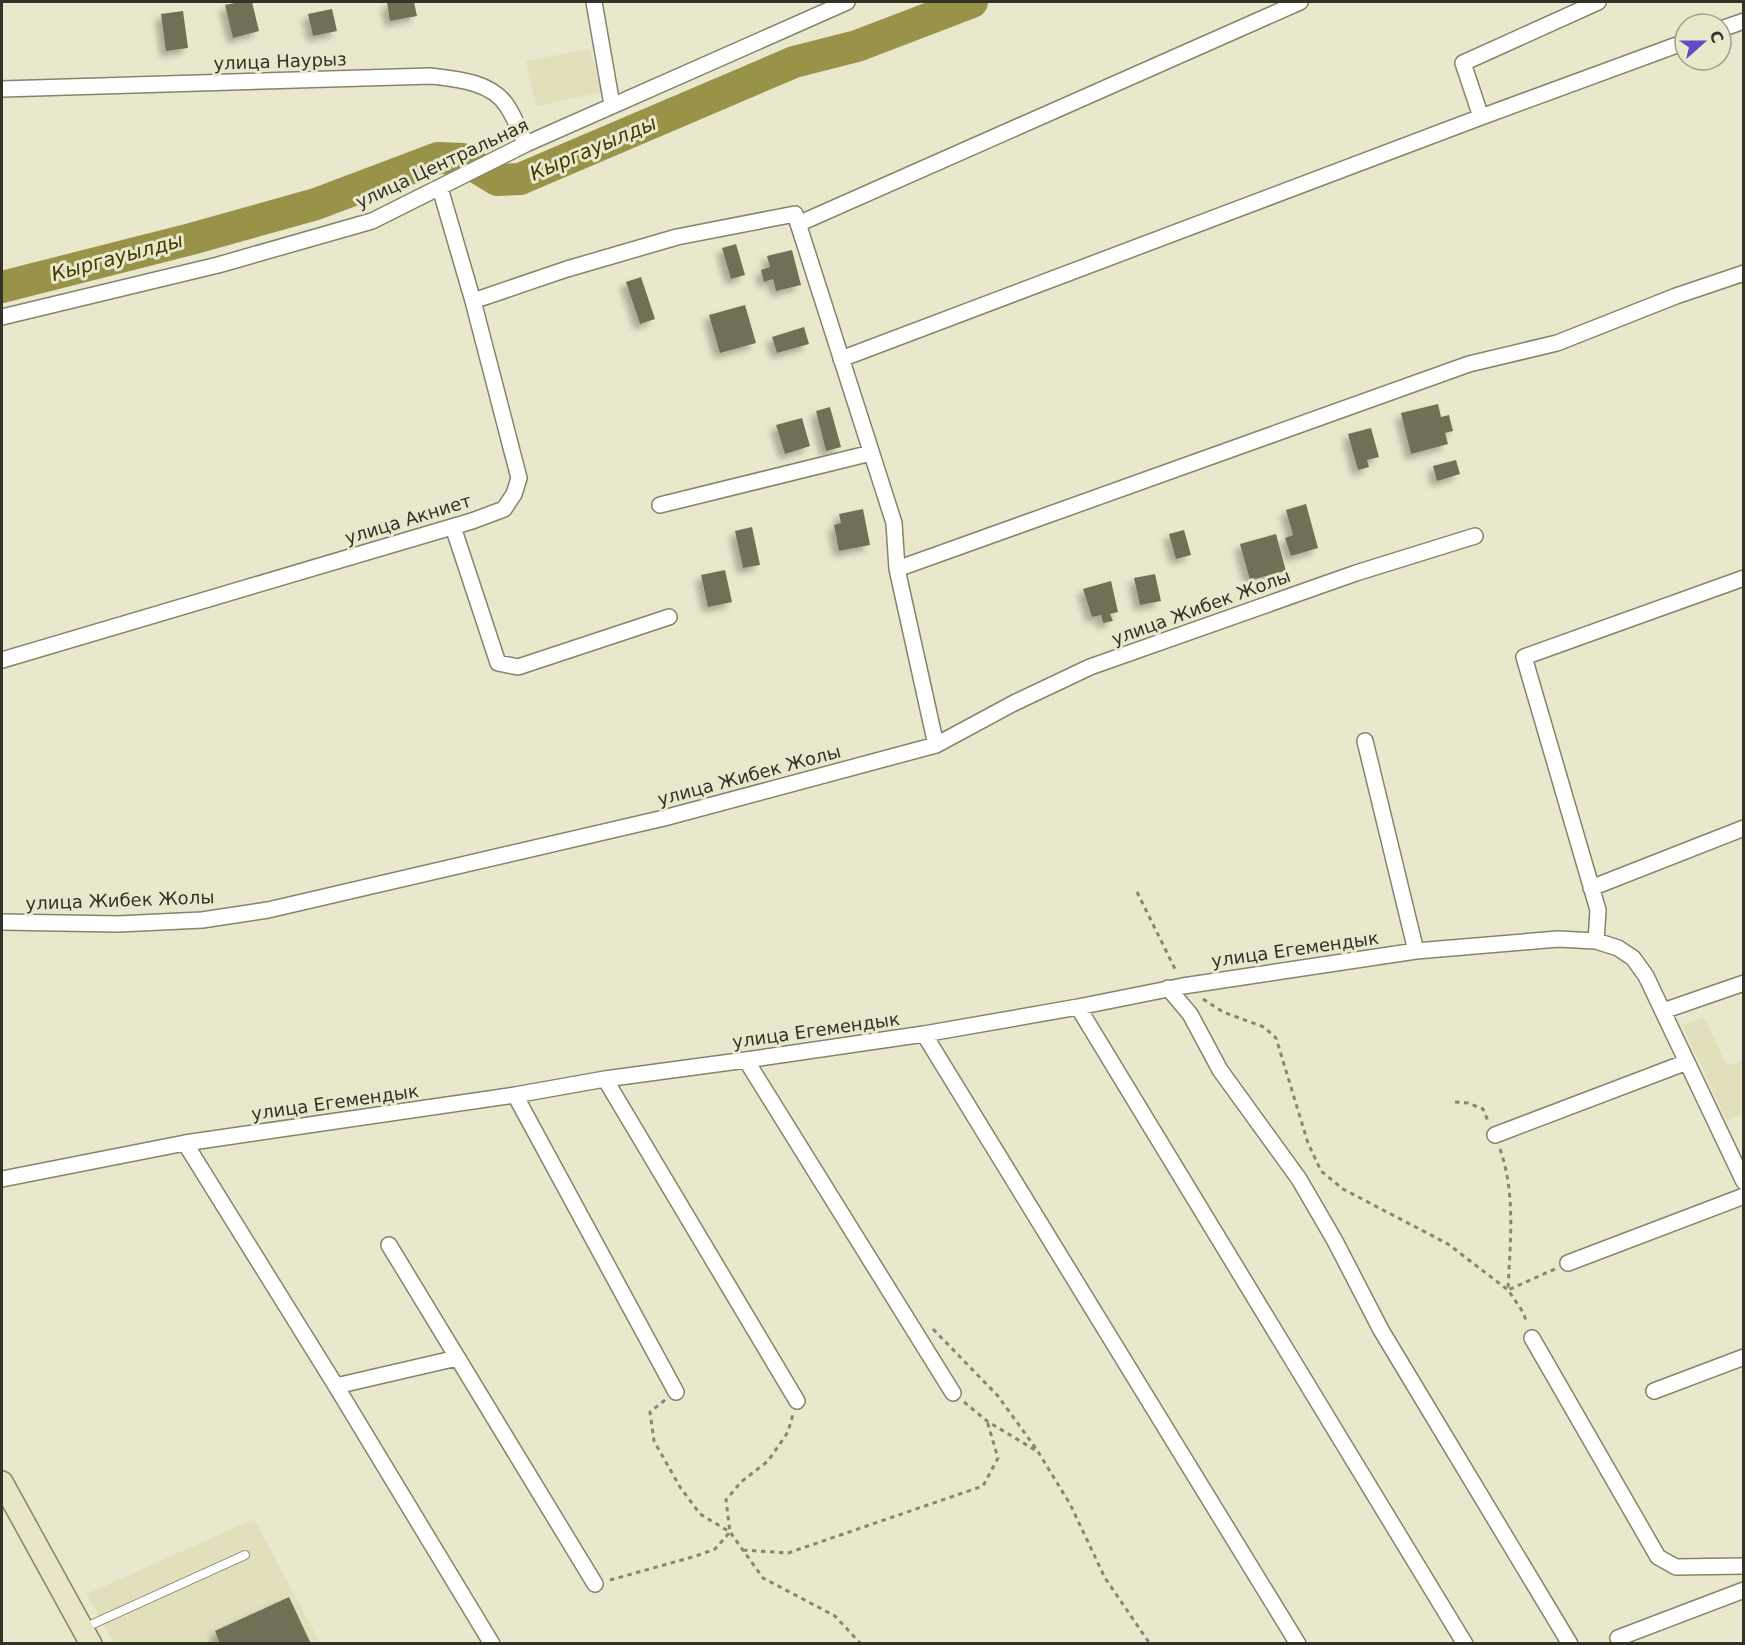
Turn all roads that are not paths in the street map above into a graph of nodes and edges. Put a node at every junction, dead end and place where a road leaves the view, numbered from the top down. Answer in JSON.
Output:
{"nodes":[{"id":1,"x":594,"y":2,"type":"edge"},
{"id":2,"x":847,"y":2,"type":"edge"},
{"id":3,"x":1300,"y":2,"type":"edge"},
{"id":4,"x":1598,"y":2,"type":"edge"},
{"id":5,"x":826,"y":6,"type":"edge"},
{"id":6,"x":1673,"y":46,"type":"edge"},
{"id":7,"x":2,"y":89,"type":"edge"},
{"id":8,"x":612,"y":105,"type":"junction"},
{"id":9,"x":1481,"y":117,"type":"junction"},
{"id":10,"x":526,"y":144,"type":"junction"},
{"id":11,"x":440,"y":188,"type":"junction"},
{"id":12,"x":798,"y":224,"type":"junction"},
{"id":13,"x":1743,"y":273,"type":"edge"},
{"id":14,"x":473,"y":300,"type":"junction"},
{"id":15,"x":2,"y":317,"type":"edge"},
{"id":16,"x":841,"y":359,"type":"junction"},
{"id":17,"x":872,"y":453,"type":"junction"},
{"id":18,"x":660,"y":505,"type":"dead end"},
{"id":19,"x":453,"y":527,"type":"junction"},
{"id":20,"x":1475,"y":536,"type":"dead end"},
{"id":21,"x":897,"y":569,"type":"junction"},
{"id":22,"x":1743,"y":578,"type":"edge"},
{"id":23,"x":669,"y":617,"type":"dead end"},
{"id":24,"x":2,"y":660,"type":"edge"},
{"id":25,"x":1365,"y":741,"type":"dead end"},
{"id":26,"x":936,"y":745,"type":"junction"},
{"id":27,"x":1743,"y":828,"type":"edge"},
{"id":28,"x":1591,"y":888,"type":"junction"},
{"id":29,"x":2,"y":922,"type":"edge"},
{"id":30,"x":1596,"y":941,"type":"junction"},
{"id":31,"x":1416,"y":951,"type":"junction"},
{"id":32,"x":1743,"y":984,"type":"edge"},
{"id":33,"x":1176,"y":987,"type":"junction"},
{"id":34,"x":1078,"y":1006,"type":"junction"},
{"id":35,"x":1663,"y":1011,"type":"junction"},
{"id":36,"x":924,"y":1034,"type":"junction"},
{"id":37,"x":746,"y":1060,"type":"junction"},
{"id":38,"x":1687,"y":1062,"type":"junction"},
{"id":39,"x":605,"y":1079,"type":"junction"},
{"id":40,"x":515,"y":1095,"type":"junction"},
{"id":41,"x":1495,"y":1135,"type":"road end"},
{"id":42,"x":185,"y":1143,"type":"junction"},
{"id":43,"x":2,"y":1179,"type":"edge"},
{"id":44,"x":1743,"y":1182,"type":"edge"},
{"id":45,"x":1743,"y":1196,"type":"edge"},
{"id":46,"x":389,"y":1245,"type":"dead end"},
{"id":47,"x":1568,"y":1263,"type":"road end"},
{"id":48,"x":1532,"y":1338,"type":"road end"},
{"id":49,"x":1743,"y":1357,"type":"edge"},
{"id":50,"x":457,"y":1358,"type":"junction"},
{"id":51,"x":336,"y":1386,"type":"junction"},
{"id":52,"x":1654,"y":1391,"type":"dead end"},
{"id":53,"x":676,"y":1392,"type":"road end"},
{"id":54,"x":953,"y":1393,"type":"road end"},
{"id":55,"x":797,"y":1401,"type":"road end"},
{"id":56,"x":2,"y":1482,"type":"edge"},
{"id":57,"x":245,"y":1555,"type":"dead end"},
{"id":58,"x":1743,"y":1566,"type":"edge"},
{"id":59,"x":595,"y":1584,"type":"road end"},
{"id":60,"x":1743,"y":1590,"type":"edge"},
{"id":61,"x":87,"y":1636,"type":"edge"},
{"id":62,"x":1618,"y":1638,"type":"dead end"},
{"id":63,"x":492,"y":1644,"type":"edge"},
{"id":64,"x":1298,"y":1644,"type":"edge"},
{"id":65,"x":1465,"y":1644,"type":"edge"},
{"id":66,"x":1570,"y":1644,"type":"edge"}],
"edges":[{"from":1,"to":8,"type":"street"},
{"from":2,"to":5,"type":"street","name":"улица Центральная"},
{"from":3,"to":12,"type":"street"},
{"from":4,"to":9,"type":"street"},
{"from":5,"to":8,"type":"street","name":"улица Центральная"},
{"from":6,"to":9,"type":"street"},
{"from":7,"to":10,"type":"street","name":"улица Наурыз"},
{"from":8,"to":10,"type":"street","name":"улица Центральная"},
{"from":9,"to":16,"type":"street"},
{"from":10,"to":11,"type":"street","name":"улица Центральная"},
{"from":11,"to":14,"type":"street","name":"улица Акниет"},
{"from":11,"to":15,"type":"street","name":"улица Центральная"},
{"from":12,"to":14,"type":"street"},
{"from":12,"to":16,"type":"street"},
{"from":13,"to":21,"type":"street"},
{"from":14,"to":19,"type":"street","name":"улица Акниет"},
{"from":16,"to":17,"type":"street"},
{"from":17,"to":18,"type":"street"},
{"from":17,"to":21,"type":"street"},
{"from":19,"to":23,"type":"street"},
{"from":19,"to":24,"type":"street","name":"улица Акниет"},
{"from":20,"to":26,"type":"street","name":"улица Жибек Жолы"},
{"from":21,"to":26,"type":"street"},
{"from":22,"to":28,"type":"street"},
{"from":25,"to":31,"type":"street"},
{"from":26,"to":29,"type":"street","name":"улица Жибек Жолы"},
{"from":27,"to":28,"type":"street"},
{"from":28,"to":30,"type":"street"},
{"from":30,"to":31,"type":"street","name":"улица Егемендык"},
{"from":30,"to":35,"type":"street","name":"улица Егемендык"},
{"from":31,"to":33,"type":"street","name":"улица Егемендык"},
{"from":32,"to":35,"type":"street"},
{"from":33,"to":34,"type":"street","name":"улица Егемендык"},
{"from":33,"to":66,"type":"street"},
{"from":34,"to":36,"type":"street","name":"улица Егемендык"},
{"from":34,"to":65,"type":"street"},
{"from":35,"to":38,"type":"street"},
{"from":36,"to":37,"type":"street","name":"улица Егемендык"},
{"from":36,"to":64,"type":"street"},
{"from":37,"to":39,"type":"street","name":"улица Егемендык"},
{"from":37,"to":54,"type":"street"},
{"from":38,"to":41,"type":"street"},
{"from":38,"to":44,"type":"street"},
{"from":39,"to":40,"type":"street","name":"улица Егемендык"},
{"from":39,"to":55,"type":"street"},
{"from":40,"to":42,"type":"street","name":"улица Егемендык"},
{"from":40,"to":53,"type":"street"},
{"from":42,"to":43,"type":"street","name":"улица Егемендык"},
{"from":42,"to":51,"type":"street"},
{"from":45,"to":47,"type":"street"},
{"from":46,"to":50,"type":"street"},
{"from":48,"to":58,"type":"street"},
{"from":49,"to":52,"type":"street"},
{"from":50,"to":51,"type":"street"},
{"from":50,"to":59,"type":"street"},
{"from":51,"to":63,"type":"street"},
{"from":56,"to":61,"type":"main road"},
{"from":57,"to":61,"type":"lane"},
{"from":60,"to":62,"type":"street"}]}
